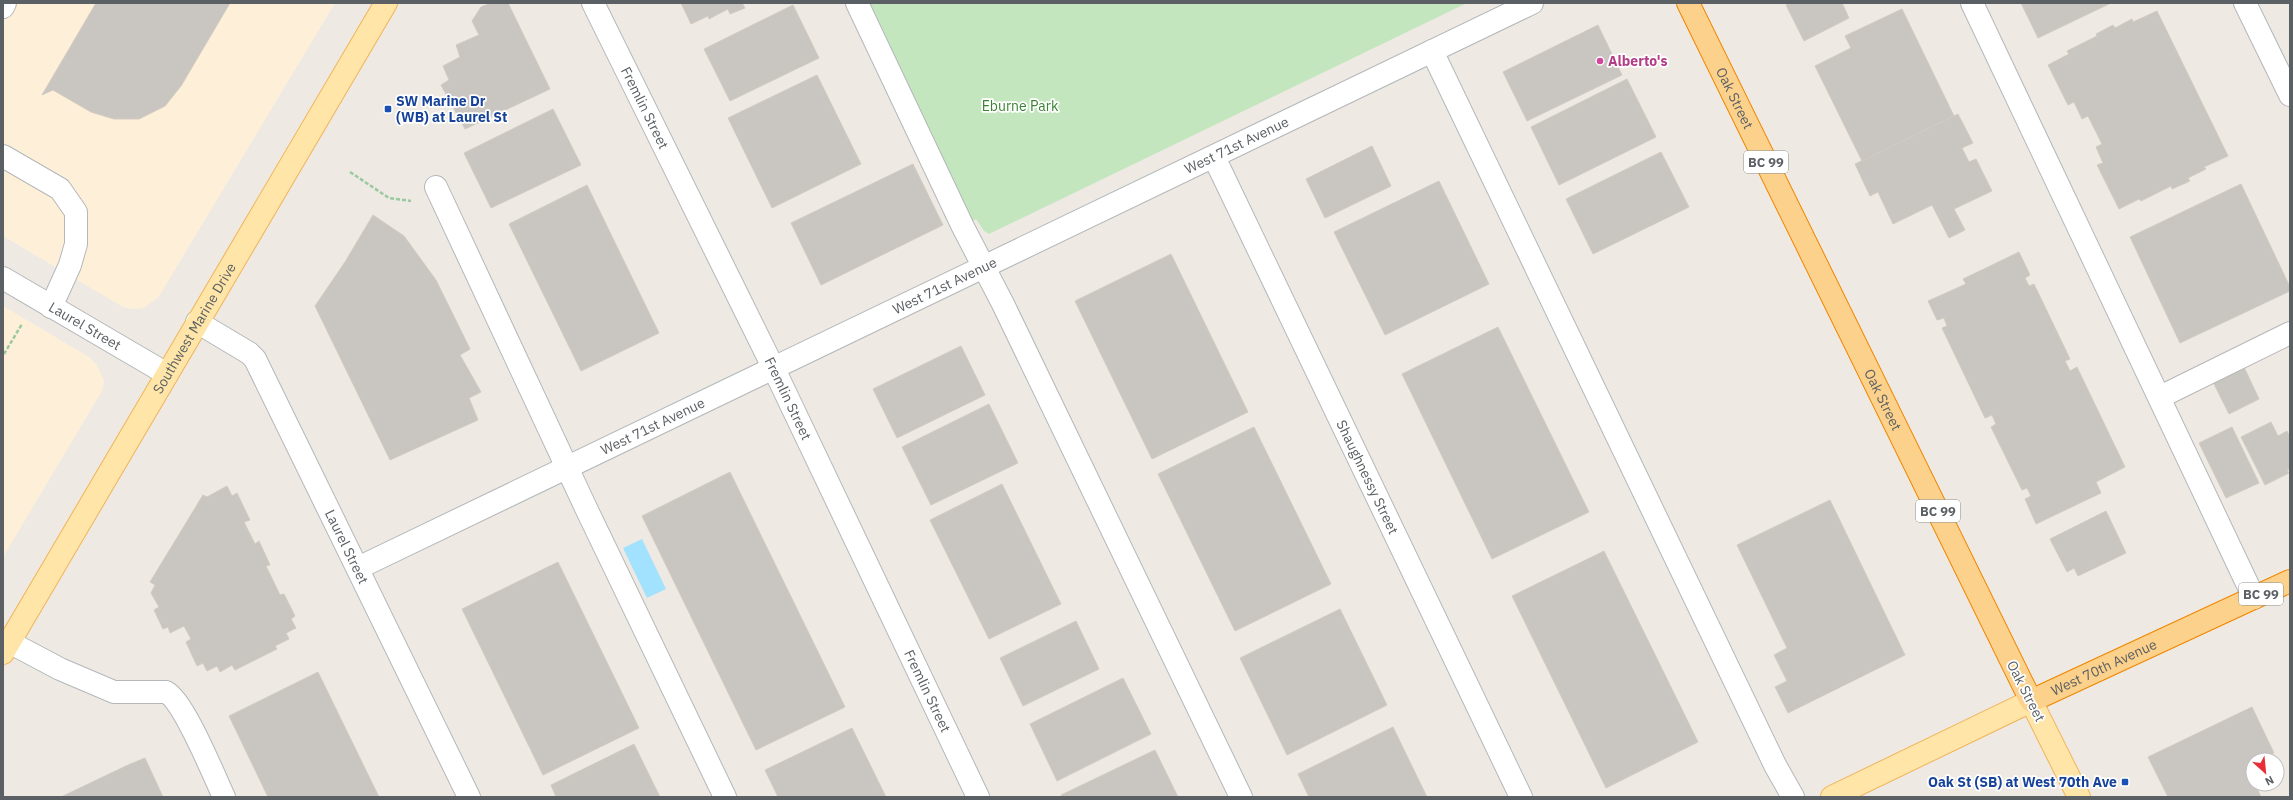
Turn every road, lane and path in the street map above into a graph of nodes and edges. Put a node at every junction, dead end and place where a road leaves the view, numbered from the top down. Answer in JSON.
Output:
{"nodes":[{"id":1,"x":5,"y":3,"type":"edge"},
{"id":2,"x":386,"y":3,"type":"edge"},
{"id":3,"x":593,"y":3,"type":"edge"},
{"id":4,"x":857,"y":3,"type":"edge"},
{"id":5,"x":1532,"y":3,"type":"edge"},
{"id":6,"x":1688,"y":3,"type":"edge"},
{"id":7,"x":1972,"y":3,"type":"edge"},
{"id":8,"x":2245,"y":3,"type":"edge"},
{"id":9,"x":3,"y":7,"type":"edge"},
{"id":10,"x":1432,"y":51,"type":"junction"},
{"id":11,"x":2290,"y":94,"type":"edge"},
{"id":12,"x":3,"y":156,"type":"edge"},
{"id":13,"x":1214,"y":157,"type":"junction"},
{"id":14,"x":350,"y":172,"type":"dead end"},
{"id":15,"x":436,"y":187,"type":"dead end"},
{"id":16,"x":411,"y":201,"type":"dead end"},
{"id":17,"x":983,"y":267,"type":"junction"},
{"id":18,"x":3,"y":278,"type":"edge"},
{"id":19,"x":51,"y":307,"type":"junction"},
{"id":20,"x":197,"y":322,"type":"junction"},
{"id":21,"x":22,"y":324,"type":"dead end"},
{"id":22,"x":2290,"y":333,"type":"edge"},
{"id":23,"x":4,"y":354,"type":"edge"},
{"id":24,"x":774,"y":370,"type":"junction"},
{"id":25,"x":167,"y":374,"type":"junction"},
{"id":26,"x":2160,"y":397,"type":"junction"},
{"id":27,"x":567,"y":467,"type":"junction"},
{"id":28,"x":358,"y":568,"type":"junction"},
{"id":29,"x":2290,"y":581,"type":"edge"},
{"id":30,"x":2254,"y":598,"type":"junction"},
{"id":31,"x":6,"y":648,"type":"edge"},
{"id":32,"x":2031,"y":701,"type":"junction"},
{"id":33,"x":224,"y":797,"type":"edge"},
{"id":34,"x":469,"y":797,"type":"edge"},
{"id":35,"x":725,"y":797,"type":"edge"},
{"id":36,"x":978,"y":797,"type":"edge"},
{"id":37,"x":1241,"y":797,"type":"edge"},
{"id":38,"x":1521,"y":797,"type":"edge"},
{"id":39,"x":1793,"y":797,"type":"edge"},
{"id":40,"x":1832,"y":797,"type":"edge"},
{"id":41,"x":2079,"y":797,"type":"edge"}],
"edges":[{"from":1,"to":9,"type":"street"},
{"from":2,"to":20,"type":"main road","name":"Southwest Marine Drive"},
{"from":3,"to":24,"type":"street","name":"Fremlin Street"},
{"from":4,"to":17,"type":"street"},
{"from":5,"to":10,"type":"street","name":"West 71st Avenue"},
{"from":6,"to":32,"type":"highway","name":"Oak Street","number":"BC 99"},
{"from":7,"to":26,"type":"street"},
{"from":8,"to":11,"type":"street"},
{"from":10,"to":13,"type":"street","name":"West 71st Avenue"},
{"from":10,"to":39,"type":"street"},
{"from":12,"to":19,"type":"street"},
{"from":13,"to":17,"type":"street","name":"West 71st Avenue"},
{"from":13,"to":38,"type":"street","name":"Shaughnessy Street"},
{"from":14,"to":16,"type":"path"},
{"from":15,"to":27,"type":"street"},
{"from":17,"to":24,"type":"street","name":"West 71st Avenue"},
{"from":17,"to":37,"type":"street"},
{"from":18,"to":19,"type":"street","name":"Laurel Street"},
{"from":19,"to":25,"type":"street","name":"Laurel Street"},
{"from":20,"to":25,"type":"main road","name":"Southwest Marine Drive"},
{"from":20,"to":28,"type":"street","name":"Laurel Street"},
{"from":21,"to":23,"type":"path"},
{"from":22,"to":26,"type":"street"},
{"from":24,"to":27,"type":"street","name":"West 71st Avenue"},
{"from":24,"to":36,"type":"street","name":"Fremlin Street"},
{"from":25,"to":31,"type":"main road","name":"Southwest Marine Drive"},
{"from":26,"to":30,"type":"street"},
{"from":27,"to":28,"type":"street","name":"West 71st Avenue"},
{"from":27,"to":35,"type":"street"},
{"from":28,"to":34,"type":"street","name":"Laurel Street"},
{"from":29,"to":30,"type":"highway","name":"West 70th Avenue","number":"BC 99"},
{"from":30,"to":32,"type":"highway","name":"West 70th Avenue","number":"BC 99"},
{"from":31,"to":33,"type":"street"},
{"from":32,"to":40,"type":"main road","name":"West 70th Avenue"},
{"from":32,"to":41,"type":"main road","name":"Oak Street"}]}
